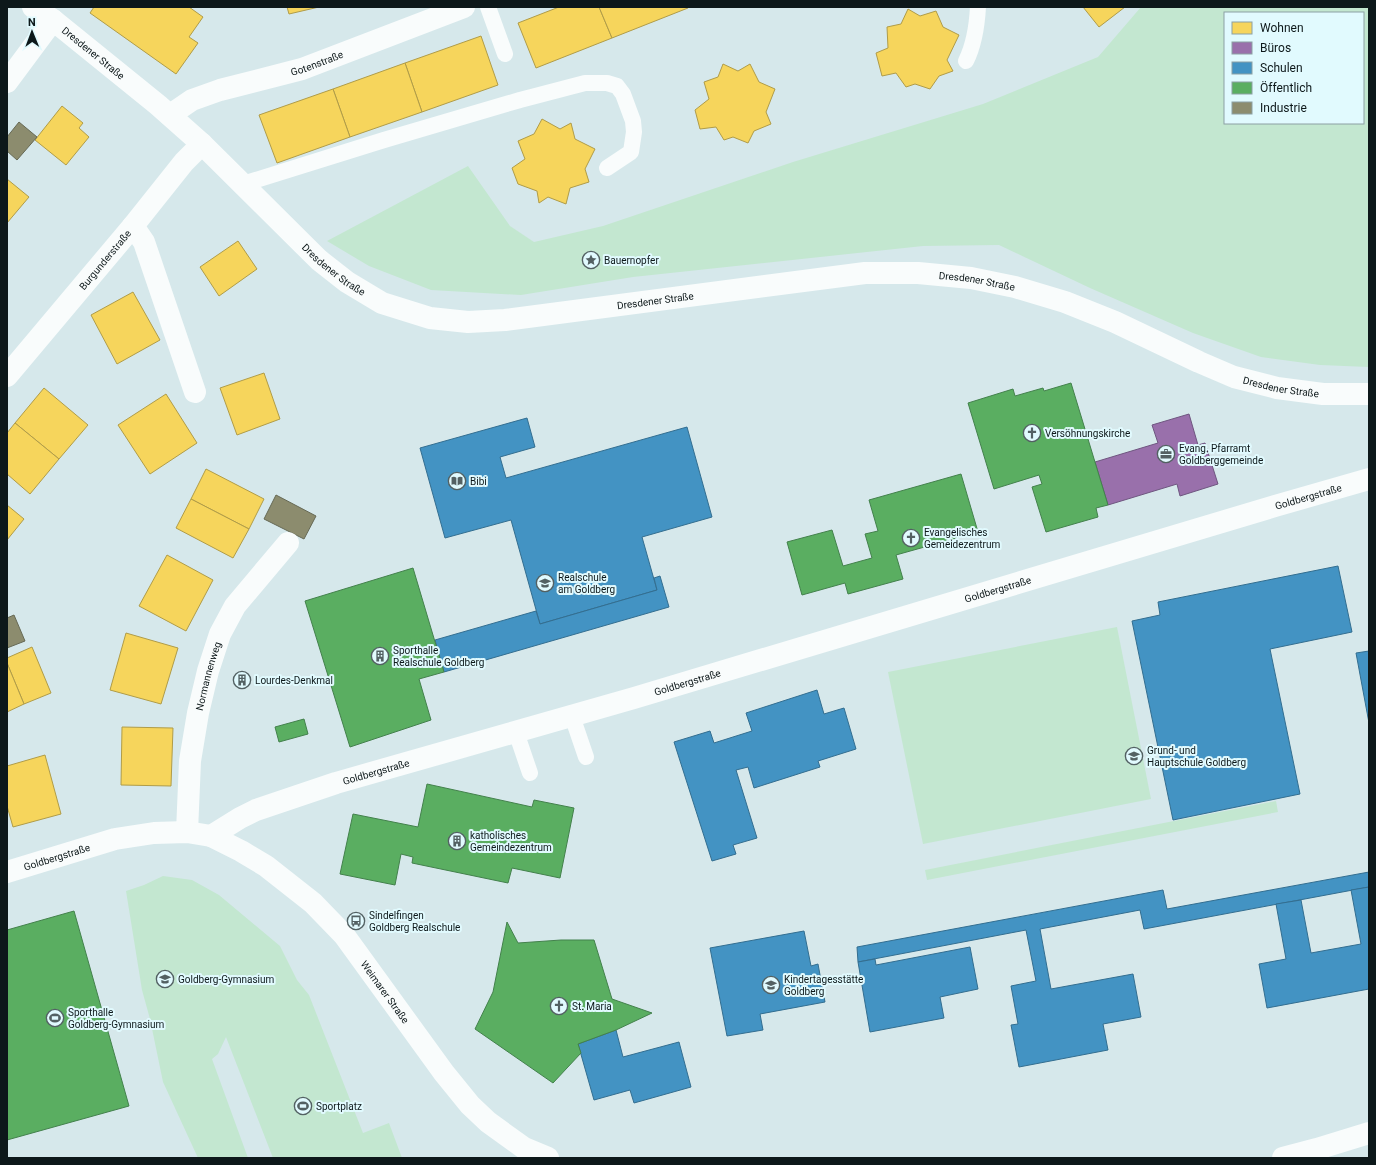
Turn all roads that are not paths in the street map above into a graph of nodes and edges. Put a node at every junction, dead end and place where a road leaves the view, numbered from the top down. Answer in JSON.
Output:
{"nodes":[{"id":1,"x":33,"y":7,"type":"edge"},
{"id":2,"x":464,"y":7,"type":"edge"},
{"id":3,"x":488,"y":7,"type":"edge"},
{"id":4,"x":978,"y":7,"type":"edge"},
{"id":5,"x":53,"y":20,"type":"junction"},
{"id":6,"x":505,"y":54,"type":"dead end"},
{"id":7,"x":966,"y":61,"type":"dead end"},
{"id":8,"x":7,"y":82,"type":"edge"},
{"id":9,"x":170,"y":115,"type":"junction"},
{"id":10,"x":202,"y":144,"type":"junction"},
{"id":11,"x":607,"y":168,"type":"dead end"},
{"id":12,"x":242,"y":184,"type":"junction"},
{"id":13,"x":133,"y":226,"type":"junction"},
{"id":14,"x":7,"y":376,"type":"edge"},
{"id":15,"x":194,"y":392,"type":"dead end"},
{"id":16,"x":1369,"y":394,"type":"edge"},
{"id":17,"x":1369,"y":479,"type":"edge"},
{"id":18,"x":288,"y":543,"type":"dead end"},
{"id":19,"x":572,"y":716,"type":"junction"},
{"id":20,"x":516,"y":732,"type":"junction"},
{"id":21,"x":586,"y":757,"type":"dead end"},
{"id":22,"x":530,"y":773,"type":"dead end"},
{"id":23,"x":187,"y":832,"type":"junction"},
{"id":24,"x":211,"y":836,"type":"junction"},
{"id":25,"x":7,"y":872,"type":"edge"},
{"id":26,"x":1369,"y":1133,"type":"edge"},
{"id":27,"x":548,"y":1158,"type":"edge"},
{"id":28,"x":1283,"y":1158,"type":"edge"}],
"edges":[{"from":1,"to":5,"type":"street","name":"Dresdener Straße"},
{"from":2,"to":9,"type":"street","name":"Gotenstraße"},
{"from":3,"to":6,"type":"lane"},
{"from":4,"to":7,"type":"lane"},
{"from":5,"to":8,"type":"street"},
{"from":5,"to":9,"type":"street","name":"Dresdener Straße"},
{"from":9,"to":10,"type":"street","name":"Dresdener Straße"},
{"from":10,"to":12,"type":"street","name":"Dresdener Straße"},
{"from":10,"to":13,"type":"street","name":"Burgunderstraße"},
{"from":11,"to":12,"type":"lane"},
{"from":12,"to":16,"type":"street","name":"Dresdener Straße"},
{"from":13,"to":14,"type":"street","name":"Burgunderstraße"},
{"from":13,"to":15,"type":"street"},
{"from":17,"to":19,"type":"street","name":"Goldbergstraße"},
{"from":18,"to":23,"type":"street","name":"Normannenweg"},
{"from":19,"to":20,"type":"street","name":"Goldbergstraße"},
{"from":19,"to":21,"type":"lane"},
{"from":20,"to":22,"type":"lane"},
{"from":20,"to":24,"type":"street","name":"Goldbergstraße"},
{"from":23,"to":24,"type":"street","name":"Goldbergstraße"},
{"from":23,"to":25,"type":"street","name":"Goldbergstraße"},
{"from":24,"to":27,"type":"street","name":"Weimarer Straße"},
{"from":26,"to":28,"type":"street"}]}
